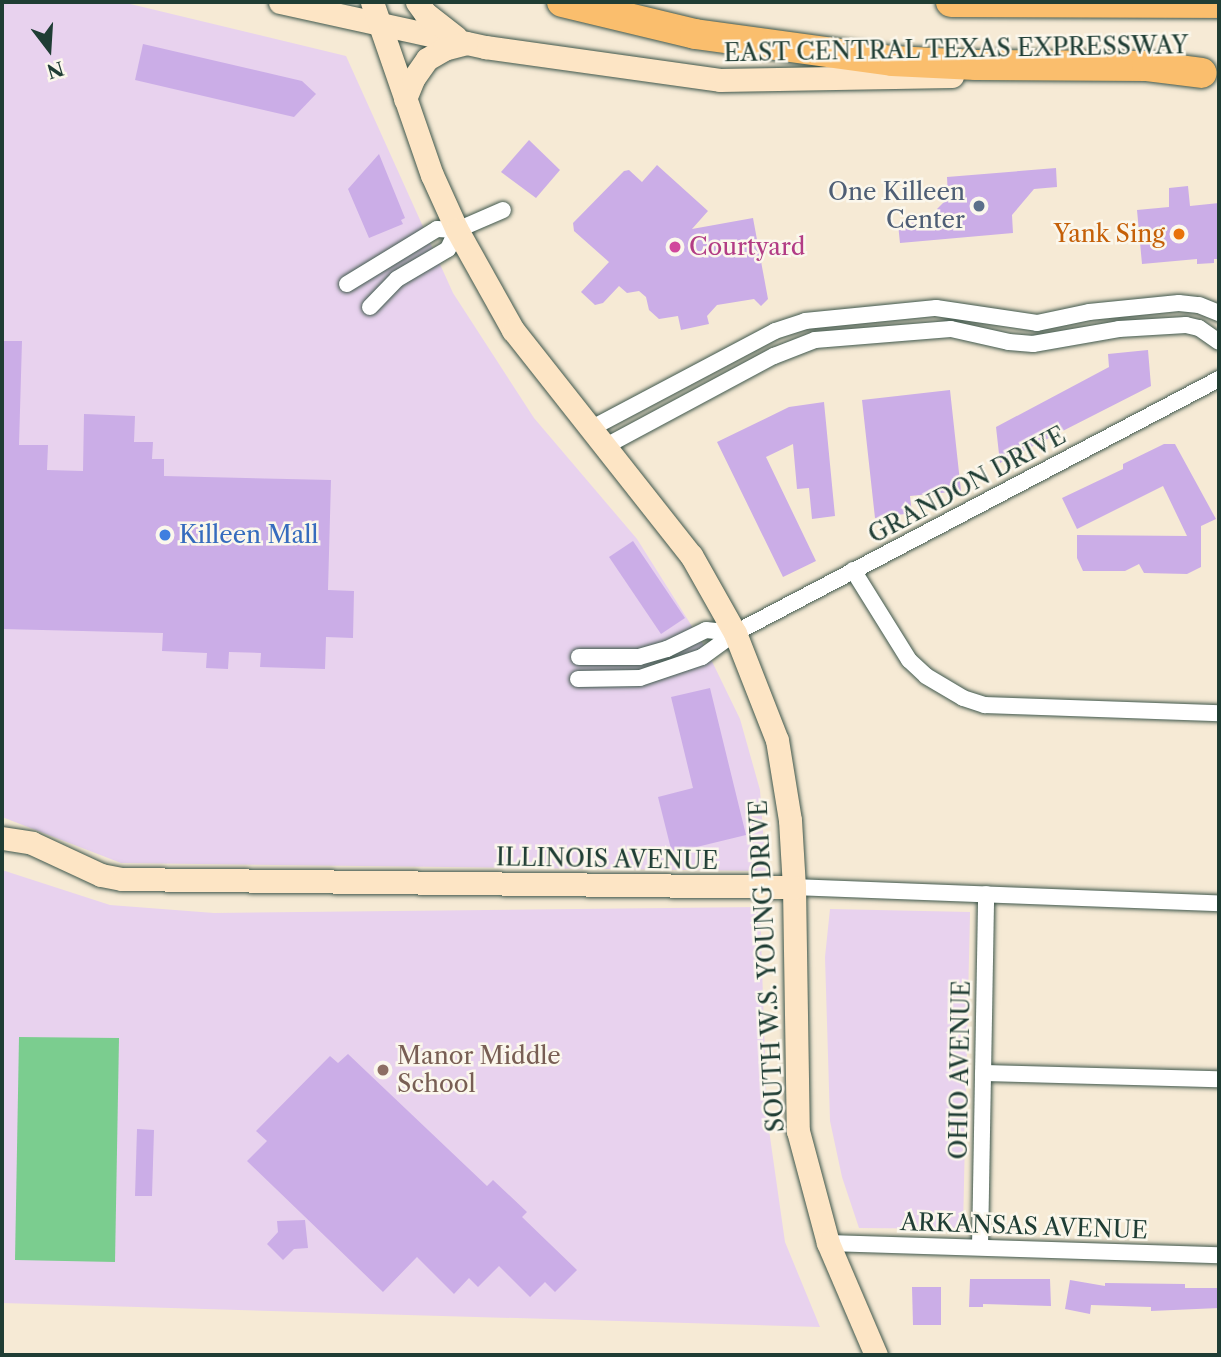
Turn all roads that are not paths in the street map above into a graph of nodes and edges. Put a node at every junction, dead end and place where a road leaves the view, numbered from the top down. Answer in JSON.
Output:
{"nodes":[{"id":1,"x":280,"y":2,"type":"edge"},
{"id":2,"x":417,"y":2,"type":"edge"},
{"id":3,"x":562,"y":2,"type":"edge"},
{"id":4,"x":951,"y":2,"type":"edge"},
{"id":5,"x":1219,"y":3,"type":"edge"},
{"id":6,"x":375,"y":13,"type":"edge"},
{"id":7,"x":466,"y":43,"type":"junction"},
{"id":8,"x":1211,"y":73,"type":"edge"},
{"id":9,"x":405,"y":99,"type":"junction"},
{"id":10,"x":503,"y":210,"type":"dead end"},
{"id":11,"x":457,"y":230,"type":"junction"},
{"id":12,"x":347,"y":284,"type":"dead end"},
{"id":13,"x":1163,"y":304,"type":"junction"},
{"id":14,"x":370,"y":307,"type":"dead end"},
{"id":15,"x":912,"y":310,"type":"junction"},
{"id":16,"x":1219,"y":313,"type":"edge"},
{"id":17,"x":1078,"y":314,"type":"junction"},
{"id":18,"x":839,"y":316,"type":"junction"},
{"id":19,"x":1164,"y":326,"type":"junction"},
{"id":20,"x":919,"y":331,"type":"junction"},
{"id":21,"x":1083,"y":334,"type":"junction"},
{"id":22,"x":841,"y":336,"type":"junction"},
{"id":23,"x":1219,"y":342,"type":"edge"},
{"id":24,"x":1219,"y":379,"type":"edge"},
{"id":25,"x":665,"y":389,"type":"junction"},
{"id":26,"x":676,"y":408,"type":"junction"},
{"id":27,"x":597,"y":438,"type":"junction"},
{"id":28,"x":853,"y":570,"type":"junction"},
{"id":29,"x":735,"y":632,"type":"junction"},
{"id":30,"x":579,"y":657,"type":"dead end"},
{"id":31,"x":578,"y":679,"type":"dead end"},
{"id":32,"x":1219,"y":713,"type":"edge"},
{"id":33,"x":2,"y":838,"type":"edge"},
{"id":34,"x":794,"y":887,"type":"junction"},
{"id":35,"x":986,"y":894,"type":"junction"},
{"id":36,"x":1219,"y":903,"type":"edge"},
{"id":37,"x":983,"y":1073,"type":"junction"},
{"id":38,"x":1219,"y":1079,"type":"edge"},
{"id":39,"x":828,"y":1243,"type":"junction"},
{"id":40,"x":980,"y":1247,"type":"junction"},
{"id":41,"x":1219,"y":1255,"type":"edge"},
{"id":42,"x":876,"y":1355,"type":"edge"}],
"edges":[{"from":1,"to":6,"type":"main road","name":"EAST CENTRAL TEXAS EXPRESSWAY"},
{"from":2,"to":7,"type":"main road"},
{"from":3,"to":8,"type":"highway"},
{"from":4,"to":5,"type":"highway"},
{"from":6,"to":7,"type":"main road","name":"EAST CENTRAL TEXAS EXPRESSWAY"},
{"from":6,"to":9,"type":"main road","name":"SOUTH W.S. YOUNG DRIVE"},
{"from":7,"to":8,"type":"main road","name":"EAST CENTRAL TEXAS EXPRESSWAY"},
{"from":7,"to":9,"type":"main road"},
{"from":9,"to":11,"type":"main road","name":"SOUTH W.S. YOUNG DRIVE"},
{"from":10,"to":11,"type":"street"},
{"from":11,"to":12,"type":"street"},
{"from":11,"to":14,"type":"street"},
{"from":11,"to":27,"type":"main road","name":"SOUTH W.S. YOUNG DRIVE"},
{"from":13,"to":16,"type":"street"},
{"from":13,"to":17,"type":"street"},
{"from":13,"to":19,"type":"street"},
{"from":15,"to":17,"type":"street"},
{"from":15,"to":18,"type":"street"},
{"from":15,"to":20,"type":"street"},
{"from":17,"to":21,"type":"street"},
{"from":18,"to":22,"type":"street"},
{"from":18,"to":25,"type":"street"},
{"from":19,"to":21,"type":"street"},
{"from":19,"to":23,"type":"street"},
{"from":20,"to":21,"type":"street"},
{"from":20,"to":22,"type":"street"},
{"from":22,"to":26,"type":"street"},
{"from":24,"to":28,"type":"street","name":"GRANDON DRIVE"},
{"from":25,"to":26,"type":"street"},
{"from":25,"to":27,"type":"street"},
{"from":26,"to":27,"type":"street"},
{"from":27,"to":29,"type":"main road","name":"SOUTH W.S. YOUNG DRIVE"},
{"from":28,"to":29,"type":"street","name":"GRANDON DRIVE"},
{"from":28,"to":32,"type":"street"},
{"from":29,"to":30,"type":"street"},
{"from":29,"to":31,"type":"street","name":"GRANDON DRIVE"},
{"from":29,"to":34,"type":"main road","name":"SOUTH W.S. YOUNG DRIVE"},
{"from":33,"to":34,"type":"main road","name":"ILLINOIS AVENUE"},
{"from":34,"to":35,"type":"street","name":"ILLINOIS AVENUE"},
{"from":34,"to":39,"type":"main road","name":"SOUTH W.S. YOUNG DRIVE"},
{"from":35,"to":36,"type":"street","name":"ILLINOIS AVENUE"},
{"from":35,"to":37,"type":"street","name":"OHIO AVENUE"},
{"from":37,"to":38,"type":"street"},
{"from":37,"to":40,"type":"street","name":"OHIO AVENUE"},
{"from":39,"to":40,"type":"street","name":"ARKANSAS AVENUE"},
{"from":39,"to":42,"type":"main road","name":"SOUTH W.S. YOUNG DRIVE"},
{"from":40,"to":41,"type":"street","name":"ARKANSAS AVENUE"}]}
